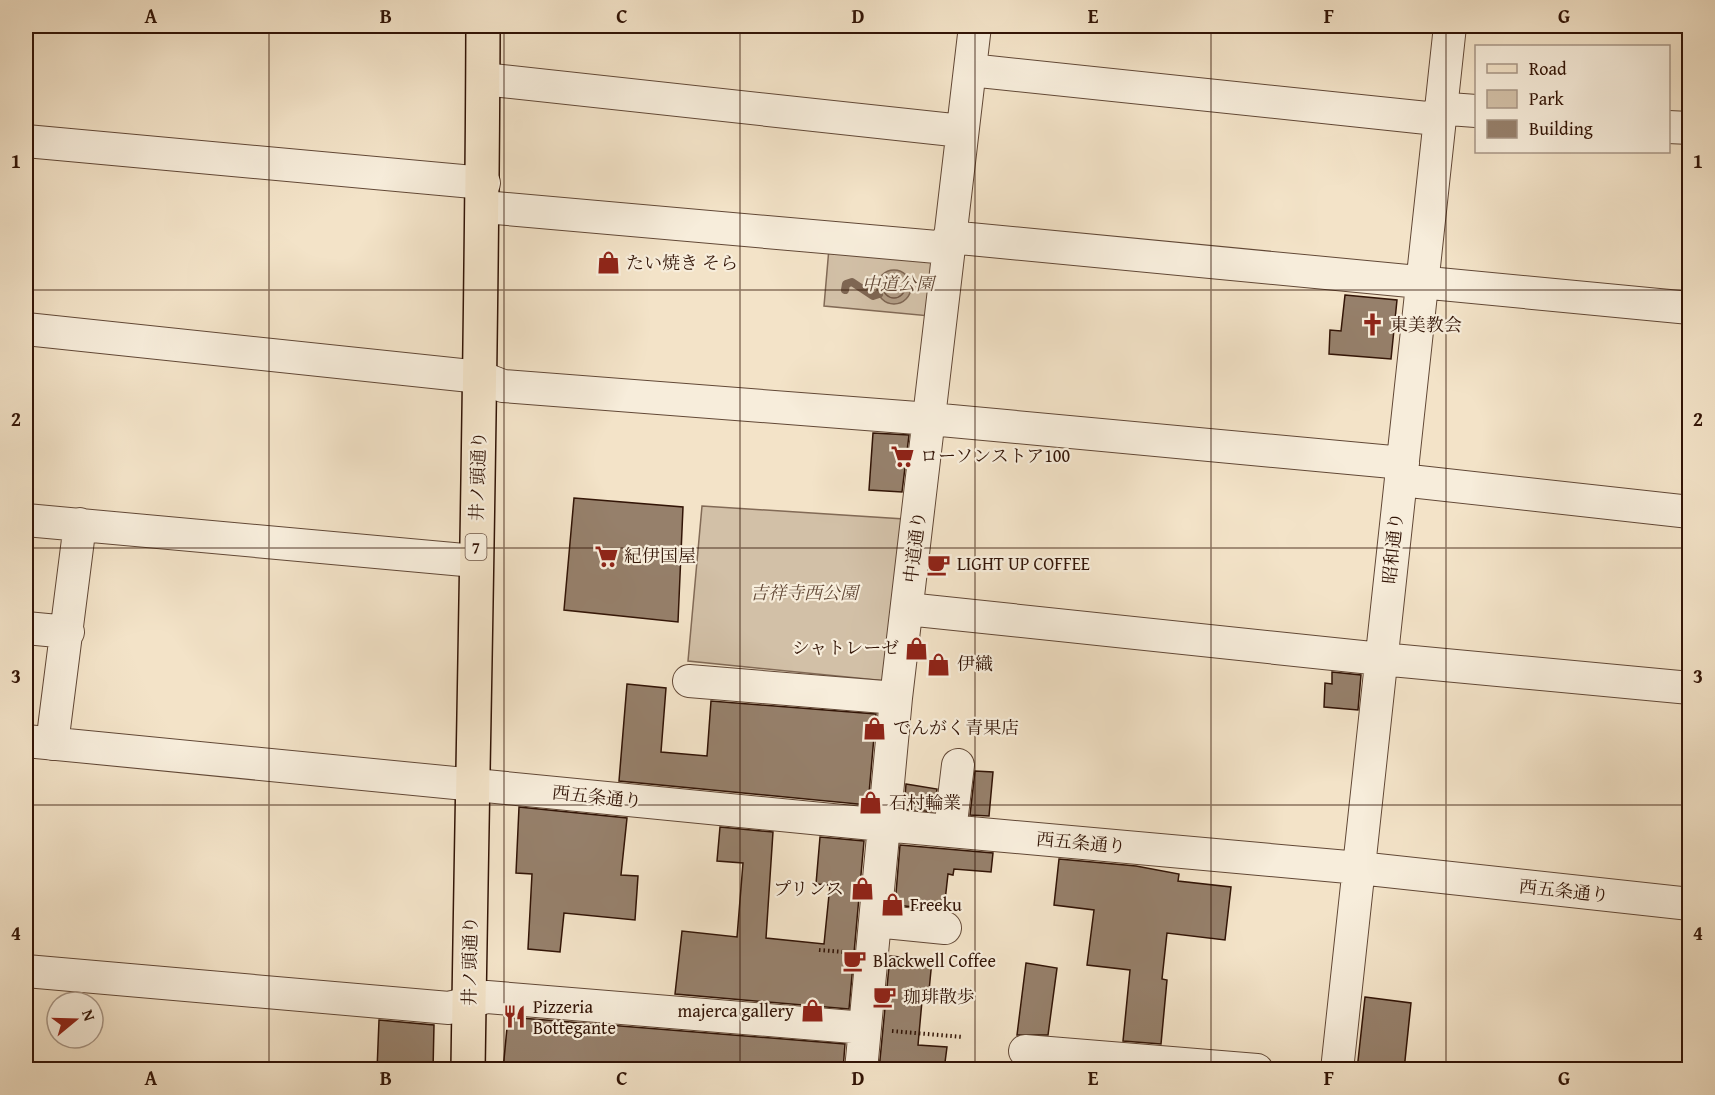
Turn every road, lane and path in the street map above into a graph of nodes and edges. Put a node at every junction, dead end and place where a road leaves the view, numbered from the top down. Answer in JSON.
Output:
{"nodes":[{"id":1,"x":483,"y":26,"type":"edge"},
{"id":2,"x":975,"y":26,"type":"edge"},
{"id":3,"x":1450,"y":26,"type":"edge"},
{"id":4,"x":970,"y":70,"type":"junction"},
{"id":5,"x":483,"y":79,"type":"junction"},
{"id":6,"x":1475,"y":111,"type":"edge"},
{"id":7,"x":1440,"y":112,"type":"junction"},
{"id":8,"x":1670,"y":127,"type":"edge"},
{"id":9,"x":1689,"y":128,"type":"edge"},
{"id":10,"x":962,"y":130,"type":"junction"},
{"id":11,"x":26,"y":141,"type":"edge"},
{"id":12,"x":484,"y":195,"type":"junction"},
{"id":13,"x":949,"y":243,"type":"junction"},
{"id":14,"x":1422,"y":283,"type":"junction"},
{"id":15,"x":1689,"y":308,"type":"edge"},
{"id":16,"x":26,"y":329,"type":"edge"},
{"id":17,"x":480,"y":377,"type":"junction"},
{"id":18,"x":930,"y":419,"type":"junction"},
{"id":19,"x":1402,"y":471,"type":"junction"},
{"id":20,"x":1689,"y":512,"type":"edge"},
{"id":21,"x":26,"y":520,"type":"edge"},
{"id":22,"x":80,"y":524,"type":"junction"},
{"id":23,"x":475,"y":561,"type":"junction"},
{"id":24,"x":907,"y":609,"type":"junction"},
{"id":25,"x":26,"y":628,"type":"edge"},
{"id":26,"x":68,"y":632,"type":"junction"},
{"id":27,"x":1381,"y":660,"type":"junction"},
{"id":28,"x":689,"y":681,"type":"dead end"},
{"id":29,"x":1689,"y":688,"type":"edge"},
{"id":30,"x":896,"y":698,"type":"junction"},
{"id":31,"x":39,"y":742,"type":"edge"},
{"id":32,"x":958,"y":765,"type":"dead end"},
{"id":33,"x":472,"y":785,"type":"junction"},
{"id":34,"x":884,"y":825,"type":"junction"},
{"id":35,"x":950,"y":831,"type":"junction"},
{"id":36,"x":1359,"y":868,"type":"junction"},
{"id":37,"x":1689,"y":904,"type":"edge"},
{"id":38,"x":875,"y":929,"type":"junction"},
{"id":39,"x":943,"y":937,"type":"dead end"},
{"id":40,"x":26,"y":971,"type":"edge"},
{"id":41,"x":469,"y":1003,"type":"junction"},
{"id":42,"x":865,"y":1028,"type":"junction"},
{"id":43,"x":963,"y":1037,"type":"dead end"},
{"id":44,"x":1025,"y":1051,"type":"dead end"},
{"id":45,"x":468,"y":1070,"type":"edge"},
{"id":46,"x":861,"y":1070,"type":"edge"},
{"id":47,"x":1257,"y":1070,"type":"edge"},
{"id":48,"x":1337,"y":1070,"type":"edge"}],
"edges":[{"from":1,"to":5,"type":"main road","name":"井ノ頭通り","number":"7"},
{"from":2,"to":4,"type":"street","name":"中道通り"},
{"from":3,"to":7,"type":"street","name":"昭和通り"},
{"from":4,"to":7,"type":"street"},
{"from":4,"to":10,"type":"street","name":"中道通り"},
{"from":5,"to":10,"type":"street"},
{"from":5,"to":12,"type":"main road","name":"井ノ頭通り","number":"7"},
{"from":6,"to":7,"type":"street"},
{"from":7,"to":14,"type":"street","name":"昭和通り"},
{"from":8,"to":9,"type":"street"},
{"from":10,"to":13,"type":"street","name":"中道通り"},
{"from":11,"to":12,"type":"street"},
{"from":12,"to":13,"type":"street"},
{"from":12,"to":17,"type":"main road","name":"井ノ頭通り","number":"7"},
{"from":13,"to":14,"type":"street"},
{"from":13,"to":18,"type":"street","name":"中道通り"},
{"from":14,"to":15,"type":"street"},
{"from":14,"to":19,"type":"street","name":"昭和通り"},
{"from":16,"to":17,"type":"street"},
{"from":17,"to":18,"type":"street"},
{"from":17,"to":23,"type":"main road","name":"井ノ頭通り","number":"7"},
{"from":18,"to":19,"type":"street"},
{"from":18,"to":24,"type":"street","name":"中道通り"},
{"from":19,"to":20,"type":"street"},
{"from":19,"to":27,"type":"street","name":"昭和通り"},
{"from":21,"to":22,"type":"street"},
{"from":22,"to":23,"type":"street"},
{"from":22,"to":26,"type":"street"},
{"from":23,"to":33,"type":"main road","name":"井ノ頭通り","number":"7"},
{"from":24,"to":27,"type":"street"},
{"from":24,"to":30,"type":"street","name":"中道通り"},
{"from":25,"to":26,"type":"street"},
{"from":26,"to":31,"type":"street"},
{"from":27,"to":29,"type":"street"},
{"from":27,"to":36,"type":"street","name":"昭和通り"},
{"from":28,"to":30,"type":"street"},
{"from":30,"to":34,"type":"street","name":"中道通り"},
{"from":31,"to":33,"type":"street","name":"西五条通り"},
{"from":32,"to":35,"type":"street"},
{"from":33,"to":34,"type":"street","name":"西五条通り"},
{"from":33,"to":41,"type":"main road","name":"井ノ頭通り","number":"7"},
{"from":34,"to":35,"type":"street","name":"西五条通り"},
{"from":34,"to":38,"type":"street","name":"中道通り"},
{"from":35,"to":36,"type":"street","name":"西五条通り"},
{"from":36,"to":37,"type":"street","name":"西五条通り"},
{"from":36,"to":48,"type":"street","name":"昭和通り"},
{"from":38,"to":39,"type":"street"},
{"from":38,"to":42,"type":"street","name":"中道通り"},
{"from":40,"to":41,"type":"street"},
{"from":41,"to":42,"type":"street"},
{"from":41,"to":45,"type":"main road","name":"井ノ頭通り","number":"7"},
{"from":42,"to":43,"type":"path"},
{"from":42,"to":46,"type":"street","name":"中道通り"},
{"from":44,"to":47,"type":"street"}]}
